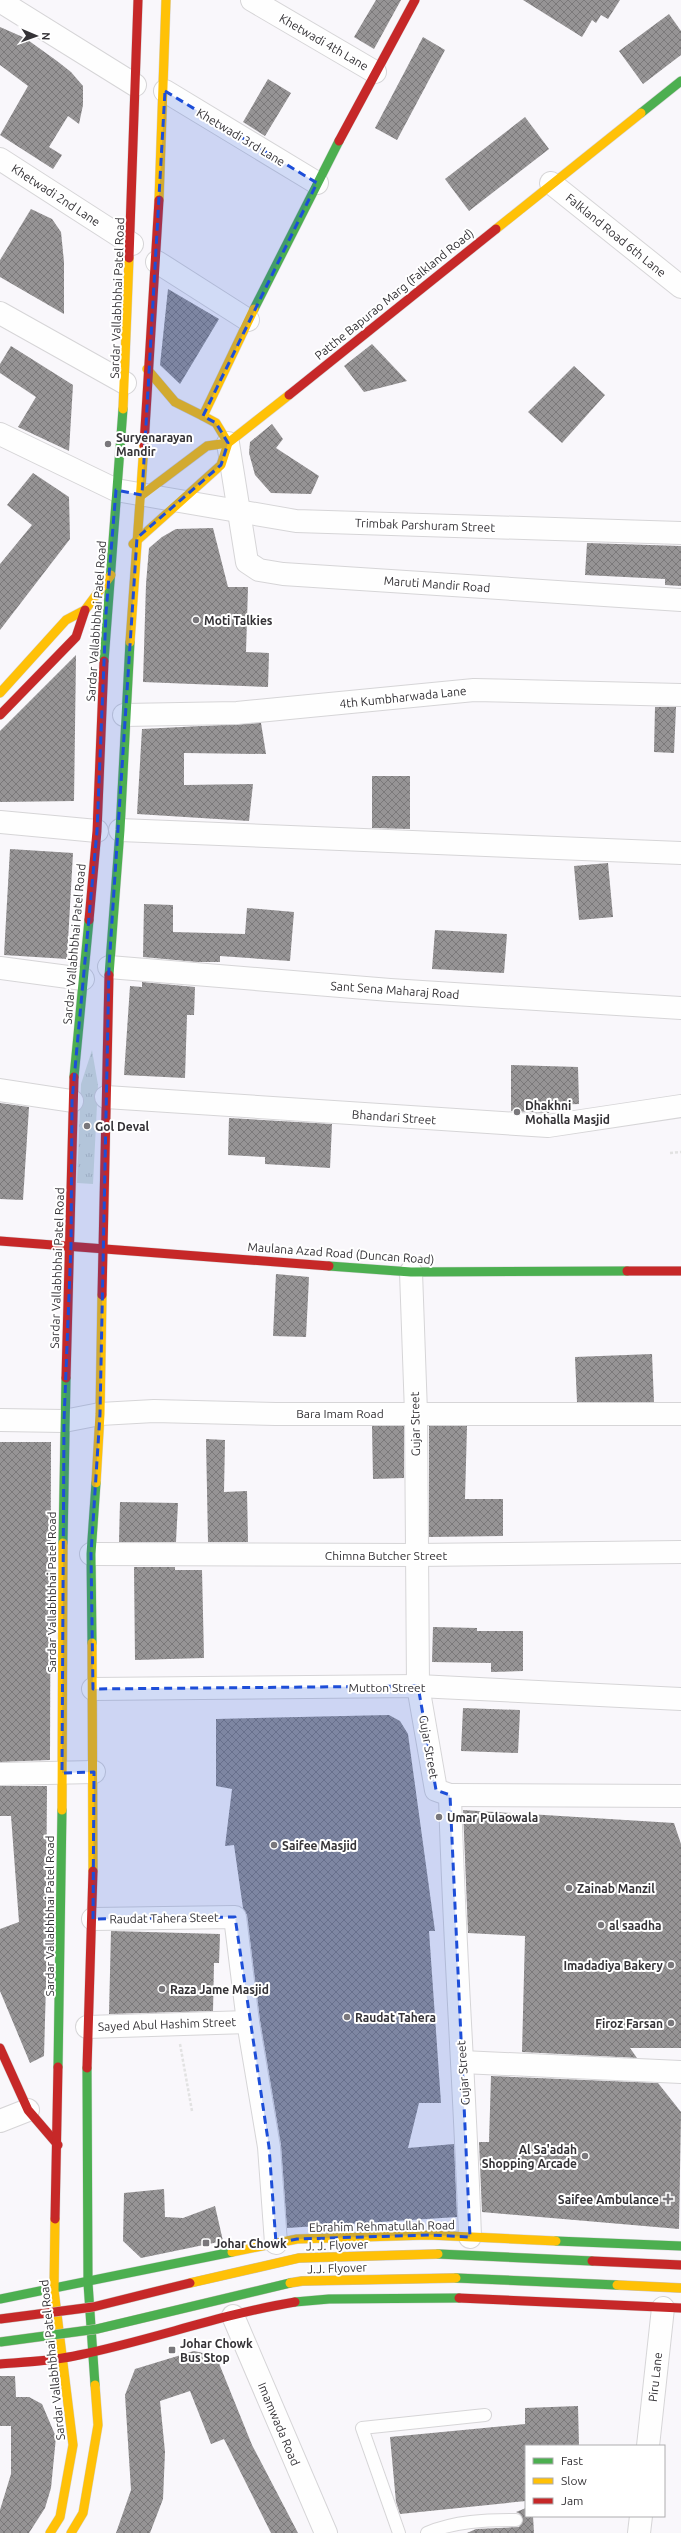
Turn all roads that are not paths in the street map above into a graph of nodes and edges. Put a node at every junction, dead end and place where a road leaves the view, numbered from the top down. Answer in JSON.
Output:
{"nodes":[{"id":1,"x":138,"y":0,"type":"edge"},
{"id":2,"x":166,"y":0,"type":"edge"},
{"id":3,"x":252,"y":0,"type":"edge"},
{"id":4,"x":415,"y":0,"type":"edge"},
{"id":5,"x":0,"y":1,"type":"edge"},
{"id":6,"x":375,"y":72,"type":"junction"},
{"id":7,"x":681,"y":81,"type":"edge"},
{"id":8,"x":135,"y":84,"type":"junction"},
{"id":9,"x":165,"y":91,"type":"junction"},
{"id":10,"x":0,"y":159,"type":"edge"},
{"id":11,"x":551,"y":183,"type":"junction"},
{"id":12,"x":317,"y":184,"type":"junction"},
{"id":13,"x":132,"y":244,"type":"junction"},
{"id":14,"x":157,"y":262,"type":"junction"},
{"id":15,"x":681,"y":287,"type":"edge"},
{"id":16,"x":0,"y":313,"type":"edge"},
{"id":17,"x":248,"y":320,"type":"junction"},
{"id":18,"x":147,"y":369,"type":"junction"},
{"id":19,"x":125,"y":383,"type":"junction"},
{"id":20,"x":203,"y":416,"type":"junction"},
{"id":21,"x":0,"y":434,"type":"edge"},
{"id":22,"x":228,"y":443,"type":"junction"},
{"id":23,"x":116,"y":490,"type":"junction"},
{"id":24,"x":142,"y":495,"type":"junction"},
{"id":25,"x":180,"y":500,"type":"junction"},
{"id":26,"x":240,"y":511,"type":"junction"},
{"id":27,"x":681,"y":533,"type":"edge"},
{"id":28,"x":137,"y":538,"type":"junction"},
{"id":29,"x":128,"y":550,"type":"dead end"},
{"id":30,"x":120,"y":563,"type":"dead end"},
{"id":31,"x":111,"y":576,"type":"junction"},
{"id":32,"x":681,"y":600,"type":"edge"},
{"id":33,"x":85,"y":610,"type":"junction"},
{"id":34,"x":681,"y":695,"type":"edge"},
{"id":35,"x":2,"y":702,"type":"edge"},
{"id":36,"x":124,"y":715,"type":"junction"},
{"id":37,"x":0,"y":822,"type":"edge"},
{"id":38,"x":120,"y":830,"type":"junction"},
{"id":39,"x":96,"y":831,"type":"junction"},
{"id":40,"x":681,"y":852,"type":"edge"},
{"id":41,"x":109,"y":967,"type":"junction"},
{"id":42,"x":0,"y":968,"type":"edge"},
{"id":43,"x":83,"y":979,"type":"junction"},
{"id":44,"x":681,"y":1008,"type":"edge"},
{"id":45,"x":0,"y":1090,"type":"edge"},
{"id":46,"x":106,"y":1096,"type":"junction"},
{"id":47,"x":72,"y":1101,"type":"junction"},
{"id":48,"x":681,"y":1106,"type":"edge"},
{"id":49,"x":0,"y":1242,"type":"edge"},
{"id":50,"x":71,"y":1245,"type":"junction"},
{"id":51,"x":105,"y":1248,"type":"junction"},
{"id":52,"x":681,"y":1271,"type":"edge"},
{"id":53,"x":411,"y":1272,"type":"junction"},
{"id":54,"x":416,"y":1413,"type":"junction"},
{"id":55,"x":100,"y":1414,"type":"junction"},
{"id":56,"x":681,"y":1414,"type":"edge"},
{"id":57,"x":0,"y":1420,"type":"edge"},
{"id":58,"x":64,"y":1421,"type":"junction"},
{"id":59,"x":681,"y":1552,"type":"edge"},
{"id":60,"x":90,"y":1554,"type":"junction"},
{"id":61,"x":416,"y":1555,"type":"junction"},
{"id":62,"x":418,"y":1686,"type":"junction"},
{"id":63,"x":94,"y":1689,"type":"junction"},
{"id":64,"x":681,"y":1699,"type":"edge"},
{"id":65,"x":94,"y":1772,"type":"junction"},
{"id":66,"x":62,"y":1773,"type":"junction"},
{"id":67,"x":0,"y":1774,"type":"edge"},
{"id":68,"x":450,"y":1795,"type":"junction"},
{"id":69,"x":681,"y":1796,"type":"edge"},
{"id":70,"x":93,"y":1919,"type":"junction"},
{"id":71,"x":248,"y":2022,"type":"junction"},
{"id":72,"x":87,"y":2027,"type":"junction"},
{"id":73,"x":0,"y":2048,"type":"edge"},
{"id":74,"x":462,"y":2062,"type":"junction"},
{"id":75,"x":681,"y":2072,"type":"edge"},
{"id":76,"x":28,"y":2110,"type":"junction"},
{"id":77,"x":0,"y":2121,"type":"edge"},
{"id":78,"x":58,"y":2145,"type":"junction"},
{"id":79,"x":470,"y":2237,"type":"junction"},
{"id":80,"x":276,"y":2243,"type":"junction"},
{"id":81,"x":681,"y":2246,"type":"edge"},
{"id":82,"x":681,"y":2265,"type":"edge"},
{"id":83,"x":88,"y":2283,"type":"junction"},
{"id":84,"x":681,"y":2288,"type":"edge"},
{"id":85,"x":54,"y":2290,"type":"junction"},
{"id":86,"x":0,"y":2299,"type":"edge"},
{"id":87,"x":672,"y":2308,"type":"edge"},
{"id":88,"x":233,"y":2316,"type":"junction"},
{"id":89,"x":0,"y":2319,"type":"edge"},
{"id":90,"x":0,"y":2342,"type":"edge"},
{"id":91,"x":94,"y":2353,"type":"junction"},
{"id":92,"x":61,"y":2358,"type":"junction"},
{"id":93,"x":0,"y":2364,"type":"edge"},
{"id":94,"x":485,"y":2415,"type":"dead end"},
{"id":95,"x":648,"y":2445,"type":"edge"},
{"id":96,"x":641,"y":2517,"type":"edge"},
{"id":97,"x":516,"y":2520,"type":"dead end"},
{"id":98,"x":50,"y":2533,"type":"edge"},
{"id":99,"x":71,"y":2533,"type":"edge"},
{"id":100,"x":326,"y":2533,"type":"edge"},
{"id":101,"x":399,"y":2533,"type":"edge"},
{"id":102,"x":427,"y":2533,"type":"edge"},
{"id":103,"x":639,"y":2533,"type":"edge"}],
"edges":[{"from":1,"to":8,"type":"main road","name":"Sardar Vallabhbhai Patel Road"},
{"from":2,"to":9,"type":"main road"},
{"from":3,"to":6,"type":"street","name":"Khetwadi 4th Lane"},
{"from":4,"to":6,"type":"main road"},
{"from":5,"to":8,"type":"street"},
{"from":6,"to":12,"type":"main road"},
{"from":7,"to":11,"type":"main road","name":"Patthe Bapurao Marg (Falkland Road)"},
{"from":8,"to":13,"type":"main road","name":"Sardar Vallabhbhai Patel Road"},
{"from":9,"to":12,"type":"street","name":"Khetwadi 3rd Lane"},
{"from":9,"to":14,"type":"main road"},
{"from":10,"to":13,"type":"street","name":"Khetwadi 2nd Lane"},
{"from":11,"to":15,"type":"street","name":"Falkland Road 6th Lane"},
{"from":11,"to":22,"type":"main road","name":"Patthe Bapurao Marg (Falkland Road)"},
{"from":12,"to":17,"type":"main road"},
{"from":13,"to":19,"type":"main road","name":"Sardar Vallabhbhai Patel Road"},
{"from":14,"to":17,"type":"street"},
{"from":14,"to":18,"type":"main road"},
{"from":16,"to":19,"type":"street"},
{"from":17,"to":20,"type":"main road"},
{"from":18,"to":20,"type":"main road"},
{"from":18,"to":24,"type":"main road"},
{"from":19,"to":23,"type":"main road","name":"Sardar Vallabhbhai Patel Road"},
{"from":20,"to":22,"type":"main road"},
{"from":21,"to":23,"type":"street","name":"Trimbak Parshuram Street"},
{"from":22,"to":24,"type":"main road"},
{"from":22,"to":25,"type":"main road"},
{"from":22,"to":26,"type":"street"},
{"from":23,"to":24,"type":"street","name":"Trimbak Parshuram Street"},
{"from":23,"to":31,"type":"main road","name":"Sardar Vallabhbhai Patel Road"},
{"from":24,"to":25,"type":"street","name":"Trimbak Parshuram Street"},
{"from":24,"to":28,"type":"main road"},
{"from":25,"to":26,"type":"street","name":"Trimbak Parshuram Street"},
{"from":25,"to":28,"type":"main road"},
{"from":26,"to":27,"type":"street","name":"Trimbak Parshuram Street"},
{"from":26,"to":32,"type":"street","name":"Maruti Mandir Road"},
{"from":28,"to":29,"type":"main road"},
{"from":28,"to":36,"type":"main road"},
{"from":30,"to":31,"type":"main road"},
{"from":31,"to":33,"type":"main road"},
{"from":31,"to":39,"type":"main road","name":"Sardar Vallabhbhai Patel Road"},
{"from":33,"to":35,"type":"main road"},
{"from":33,"to":35,"type":"main road"},
{"from":34,"to":36,"type":"street","name":"4th Kumbharwada Lane"},
{"from":36,"to":38,"type":"main road"},
{"from":37,"to":39,"type":"street"},
{"from":38,"to":40,"type":"street"},
{"from":38,"to":41,"type":"main road"},
{"from":39,"to":43,"type":"main road","name":"Sardar Vallabhbhai Patel Road"},
{"from":41,"to":44,"type":"street","name":"Sant Sena Maharaj Road"},
{"from":41,"to":46,"type":"main road"},
{"from":42,"to":43,"type":"street"},
{"from":43,"to":47,"type":"main road","name":"Sardar Vallabhbhai Patel Road"},
{"from":45,"to":47,"type":"street"},
{"from":46,"to":48,"type":"street","name":"Bhandari Street"},
{"from":46,"to":51,"type":"main road"},
{"from":47,"to":50,"type":"main road","name":"Sardar Vallabhbhai Patel Road"},
{"from":49,"to":50,"type":"main road","name":"Maulana Azad Road (Duncan Road)"},
{"from":50,"to":51,"type":"main road","name":"Maulana Azad Road (Duncan Road)"},
{"from":50,"to":58,"type":"main road","name":"Sardar Vallabhbhai Patel Road"},
{"from":51,"to":53,"type":"main road","name":"Maulana Azad Road (Duncan Road)"},
{"from":51,"to":55,"type":"main road"},
{"from":52,"to":53,"type":"main road","name":"Maulana Azad Road (Duncan Road)"},
{"from":53,"to":54,"type":"street","name":"Gujar Street"},
{"from":54,"to":55,"type":"street","name":"Bara Imam Road"},
{"from":54,"to":56,"type":"street","name":"Bara Imam Road"},
{"from":54,"to":61,"type":"street","name":"Gujar Street"},
{"from":55,"to":58,"type":"street","name":"Bara Imam Road"},
{"from":55,"to":60,"type":"main road"},
{"from":57,"to":58,"type":"street","name":"Bara Imam Road"},
{"from":58,"to":66,"type":"main road","name":"Sardar Vallabhbhai Patel Road"},
{"from":59,"to":61,"type":"street","name":"Chimna Butcher Street"},
{"from":60,"to":61,"type":"street","name":"Chimna Butcher Street"},
{"from":60,"to":63,"type":"main road"},
{"from":61,"to":62,"type":"street","name":"Gujar Street"},
{"from":62,"to":63,"type":"street","name":"Mutton Street"},
{"from":62,"to":64,"type":"street","name":"Mutton Street"},
{"from":62,"to":68,"type":"street","name":"Gujar Street"},
{"from":63,"to":65,"type":"main road"},
{"from":65,"to":66,"type":"street"},
{"from":65,"to":70,"type":"main road"},
{"from":66,"to":67,"type":"street"},
{"from":66,"to":78,"type":"main road","name":"Sardar Vallabhbhai Patel Road"},
{"from":68,"to":69,"type":"street"},
{"from":68,"to":74,"type":"street","name":"Gujar Street"},
{"from":70,"to":71,"type":"street","name":"Raudat Tahera Steet"},
{"from":70,"to":72,"type":"main road"},
{"from":71,"to":72,"type":"street","name":"Sayed Abul Hashim Street"},
{"from":71,"to":80,"type":"street"},
{"from":72,"to":83,"type":"main road"},
{"from":73,"to":76,"type":"main road"},
{"from":74,"to":75,"type":"street"},
{"from":74,"to":79,"type":"street","name":"Gujar Street"},
{"from":76,"to":77,"type":"street"},
{"from":76,"to":78,"type":"main road"},
{"from":78,"to":85,"type":"main road","name":"Sardar Vallabhbhai Patel Road"},
{"from":79,"to":80,"type":"main road","name":"Ebrahim Rehmatullah Road"},
{"from":79,"to":81,"type":"main road","name":"Ebrahim Rehmatullah Road"},
{"from":80,"to":83,"type":"main road","name":"Ebrahim Rehmatullah Road"},
{"from":82,"to":89,"type":"main road","name":"J. J. Flyover","bridge":true},
{"from":83,"to":85,"type":"main road","name":"Ebrahim Rehmatullah Road"},
{"from":83,"to":91,"type":"main road"},
{"from":84,"to":90,"type":"main road","name":"J.J. Flyover","bridge":true},
{"from":85,"to":86,"type":"main road","name":"Ebrahim Rehmatullah Road"},
{"from":85,"to":92,"type":"main road","name":"Sardar Vallabhbhai Patel Road"},
{"from":87,"to":88,"type":"main road"},
{"from":87,"to":95,"type":"street","name":"Piru Lane"},
{"from":88,"to":91,"type":"main road"},
{"from":88,"to":100,"type":"street","name":"Imamwada Road"},
{"from":91,"to":92,"type":"main road"},
{"from":91,"to":99,"type":"main road"},
{"from":92,"to":93,"type":"main road"},
{"from":92,"to":98,"type":"main road","name":"Sardar Vallabhbhai Patel Road"},
{"from":94,"to":101,"type":"lane"},
{"from":96,"to":103,"type":"street"},
{"from":97,"to":102,"type":"lane"}]}
